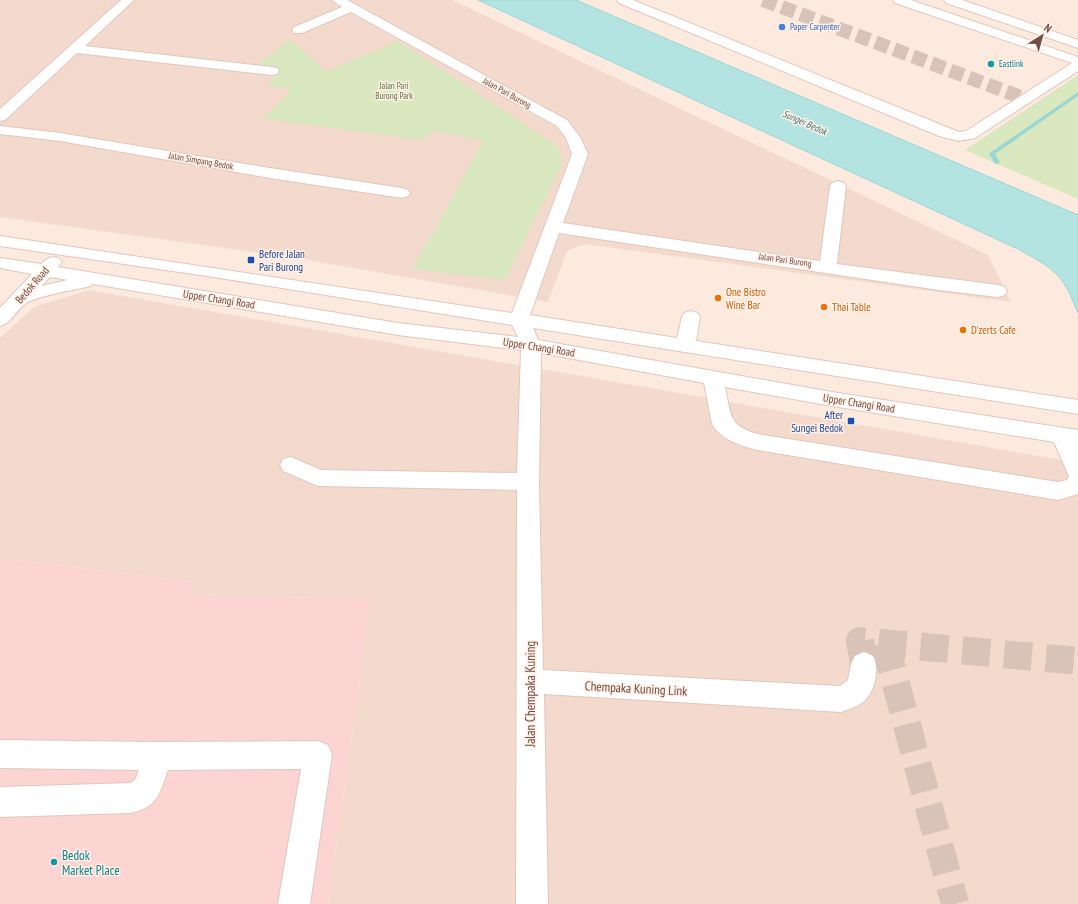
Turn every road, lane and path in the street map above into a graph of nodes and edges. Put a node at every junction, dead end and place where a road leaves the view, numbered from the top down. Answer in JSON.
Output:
{"nodes":[{"id":1,"x":128,"y":0,"type":"edge"},
{"id":2,"x":338,"y":0,"type":"edge"},
{"id":3,"x":623,"y":0,"type":"edge"},
{"id":4,"x":899,"y":0,"type":"edge"},
{"id":5,"x":950,"y":0,"type":"edge"},
{"id":6,"x":352,"y":8,"type":"junction"},
{"id":7,"x":298,"y":30,"type":"dead end"},
{"id":8,"x":1078,"y":44,"type":"edge"},
{"id":9,"x":75,"y":49,"type":"junction"},
{"id":10,"x":1078,"y":61,"type":"edge"},
{"id":11,"x":1078,"y":66,"type":"edge"},
{"id":12,"x":272,"y":71,"type":"dead end"},
{"id":13,"x":0,"y":117,"type":"edge"},
{"id":14,"x":0,"y":130,"type":"edge"},
{"id":15,"x":838,"y":186,"type":"dead end"},
{"id":16,"x":402,"y":193,"type":"dead end"},
{"id":17,"x":552,"y":227,"type":"junction"},
{"id":18,"x":0,"y":241,"type":"edge"},
{"id":19,"x":32,"y":246,"type":"junction"},
{"id":20,"x":64,"y":249,"type":"junction"},
{"id":21,"x":6,"y":264,"type":"edge"},
{"id":22,"x":828,"y":267,"type":"junction"},
{"id":23,"x":44,"y":271,"type":"junction"},
{"id":24,"x":0,"y":279,"type":"edge"},
{"id":25,"x":96,"y":280,"type":"junction"},
{"id":26,"x":316,"y":288,"type":"junction"},
{"id":27,"x":998,"y":290,"type":"dead end"},
{"id":28,"x":20,"y":299,"type":"junction"},
{"id":29,"x":300,"y":311,"type":"junction"},
{"id":30,"x":691,"y":317,"type":"dead end"},
{"id":31,"x":518,"y":319,"type":"junction"},
{"id":32,"x":0,"y":320,"type":"edge"},
{"id":33,"x":530,"y":345,"type":"junction"},
{"id":34,"x":685,"y":347,"type":"junction"},
{"id":35,"x":713,"y":378,"type":"junction"},
{"id":36,"x":1078,"y":407,"type":"edge"},
{"id":37,"x":1070,"y":436,"type":"edge"},
{"id":38,"x":291,"y":465,"type":"dead end"},
{"id":39,"x":1078,"y":472,"type":"edge"},
{"id":40,"x":1078,"y":481,"type":"edge"},
{"id":41,"x":528,"y":484,"type":"junction"},
{"id":42,"x":864,"y":664,"type":"tunnel mouth"},
{"id":43,"x":530,"y":682,"type":"junction"},
{"id":44,"x":0,"y":754,"type":"edge"},
{"id":45,"x":158,"y":756,"type":"junction"},
{"id":46,"x":0,"y":802,"type":"edge"},
{"id":47,"x":294,"y":904,"type":"edge"},
{"id":48,"x":532,"y":904,"type":"edge"}],
"edges":[{"from":1,"to":9,"type":"street"},
{"from":2,"to":6,"type":"street","name":"Jalan Pari Burong"},
{"from":3,"to":11,"type":"street"},
{"from":4,"to":10,"type":"street"},
{"from":5,"to":8,"type":"street"},
{"from":6,"to":7,"type":"street"},
{"from":6,"to":17,"type":"street","name":"Jalan Pari Burong"},
{"from":9,"to":12,"type":"street"},
{"from":9,"to":13,"type":"street"},
{"from":14,"to":16,"type":"street","name":"Jalan Simpang Bedok"},
{"from":15,"to":22,"type":"street"},
{"from":17,"to":22,"type":"street","name":"Jalan Pari Burong"},
{"from":17,"to":31,"type":"street","name":"Jalan Pari Burong"},
{"from":18,"to":19,"type":"street"},
{"from":19,"to":20,"type":"street"},
{"from":19,"to":21,"type":"street"},
{"from":20,"to":23,"type":"street","name":"Bedok Road"},
{"from":20,"to":26,"type":"street"},
{"from":21,"to":23,"type":"street","name":"Upper Changi Road"},
{"from":21,"to":24,"type":"street"},
{"from":22,"to":27,"type":"street","name":"Jalan Pari Burong"},
{"from":23,"to":25,"type":"street","name":"Upper Changi Road"},
{"from":23,"to":28,"type":"street","name":"Bedok Road"},
{"from":25,"to":28,"type":"street"},
{"from":25,"to":29,"type":"street","name":"Upper Changi Road"},
{"from":26,"to":29,"type":"street"},
{"from":26,"to":31,"type":"street"},
{"from":28,"to":32,"type":"street","name":"Bedok Road"},
{"from":29,"to":33,"type":"street","name":"Upper Changi Road"},
{"from":30,"to":34,"type":"street"},
{"from":31,"to":33,"type":"street"},
{"from":31,"to":34,"type":"street"},
{"from":33,"to":35,"type":"street","name":"Upper Changi Road"},
{"from":33,"to":41,"type":"street","name":"Jalan Chempaka Kuning"},
{"from":34,"to":36,"type":"street"},
{"from":35,"to":37,"type":"street","name":"Upper Changi Road"},
{"from":35,"to":40,"type":"street"},
{"from":37,"to":39,"type":"street"},
{"from":38,"to":41,"type":"street"},
{"from":41,"to":43,"type":"street","name":"Jalan Chempaka Kuning"},
{"from":42,"to":43,"type":"street","name":"Chempaka Kuning Link"},
{"from":43,"to":48,"type":"street","name":"Jalan Chempaka Kuning"},
{"from":44,"to":45,"type":"street"},
{"from":45,"to":46,"type":"street"},
{"from":45,"to":47,"type":"street"}]}
